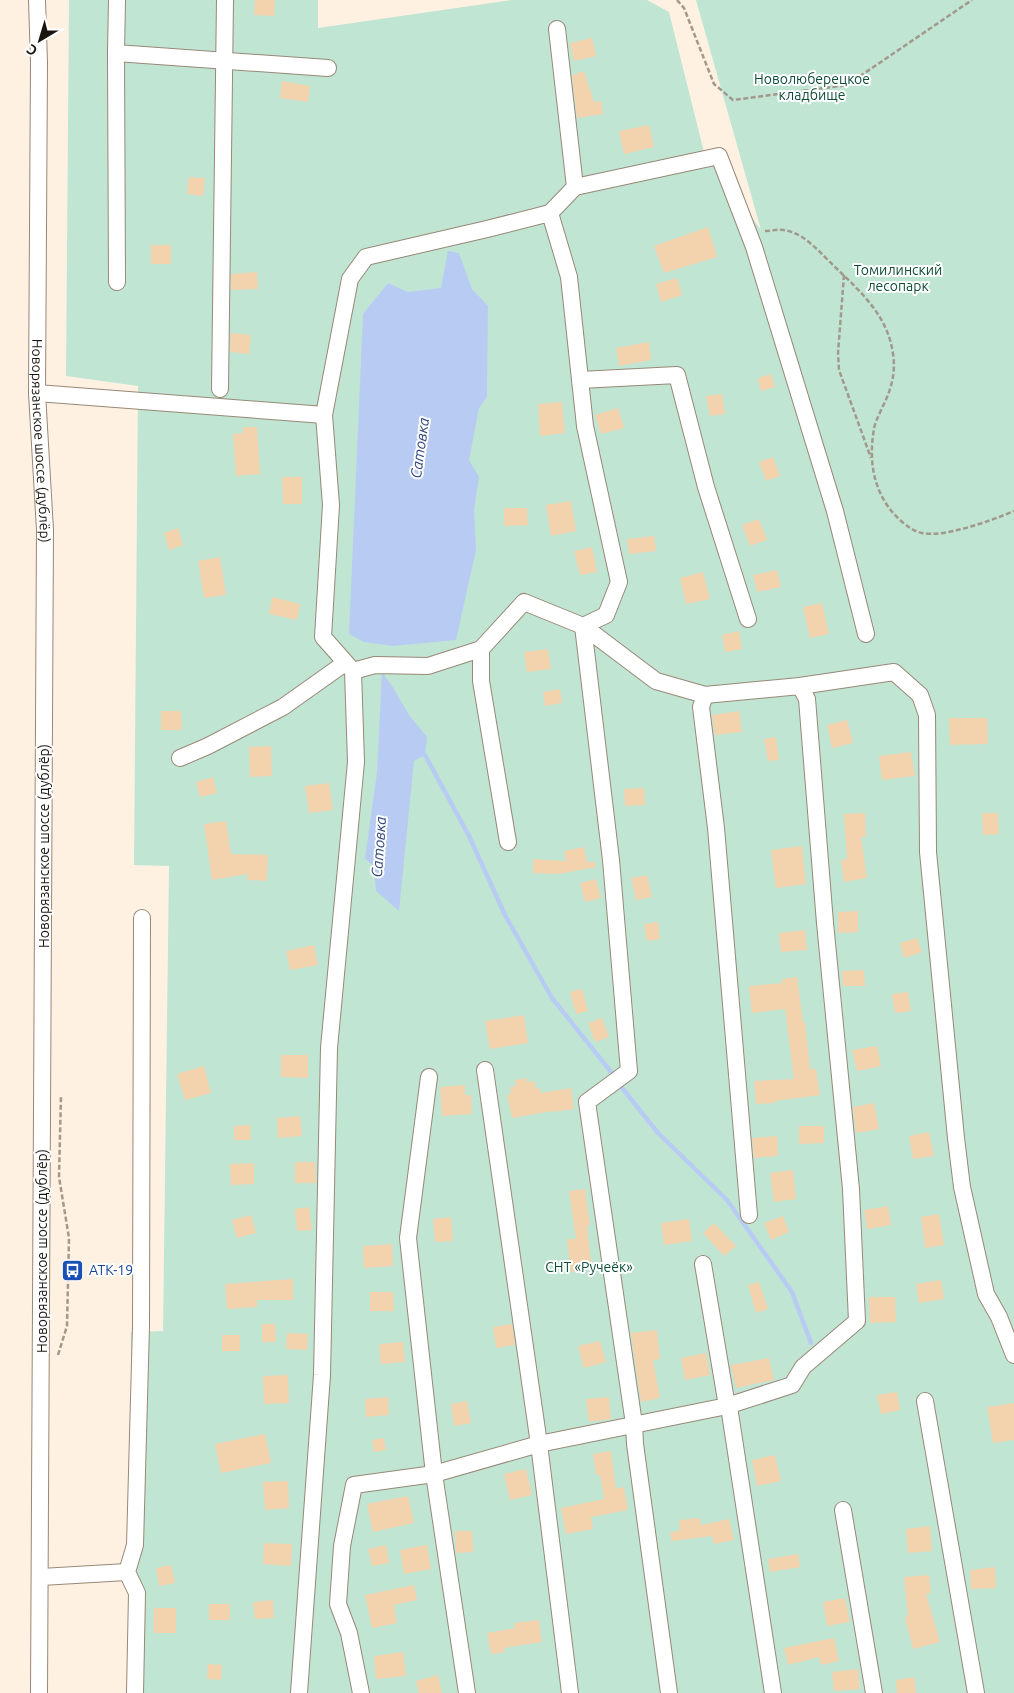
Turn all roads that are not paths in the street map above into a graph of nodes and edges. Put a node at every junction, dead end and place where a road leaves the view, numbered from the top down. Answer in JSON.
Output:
{"nodes":[{"id":1,"x":37,"y":0,"type":"edge"},
{"id":2,"x":116,"y":0,"type":"edge"},
{"id":3,"x":224,"y":0,"type":"edge"},
{"id":4,"x":557,"y":29,"type":"dead end"},
{"id":5,"x":116,"y":53,"type":"junction"},
{"id":6,"x":224,"y":62,"type":"junction"},
{"id":7,"x":328,"y":68,"type":"dead end"},
{"id":8,"x":575,"y":187,"type":"junction"},
{"id":9,"x":550,"y":213,"type":"junction"},
{"id":10,"x":118,"y":282,"type":"dead end"},
{"id":11,"x":580,"y":380,"type":"junction"},
{"id":12,"x":220,"y":389,"type":"dead end"},
{"id":13,"x":37,"y":393,"type":"junction"},
{"id":14,"x":324,"y":415,"type":"junction"},
{"id":15,"x":748,"y":618,"type":"dead end"},
{"id":16,"x":583,"y":626,"type":"junction"},
{"id":17,"x":866,"y":634,"type":"dead end"},
{"id":18,"x":481,"y":649,"type":"junction"},
{"id":19,"x":349,"y":667,"type":"junction"},
{"id":20,"x":800,"y":686,"type":"junction"},
{"id":21,"x":705,"y":695,"type":"junction"},
{"id":22,"x":180,"y":758,"type":"dead end"},
{"id":23,"x":508,"y":842,"type":"dead end"},
{"id":24,"x":142,"y":918,"type":"dead end"},
{"id":25,"x":485,"y":1070,"type":"dead end"},
{"id":26,"x":429,"y":1077,"type":"dead end"},
{"id":27,"x":749,"y":1215,"type":"dead end"},
{"id":28,"x":703,"y":1264,"type":"dead end"},
{"id":29,"x":1014,"y":1355,"type":"edge"},
{"id":30,"x":925,"y":1401,"type":"dead end"},
{"id":31,"x":726,"y":1406,"type":"junction"},
{"id":32,"x":634,"y":1424,"type":"junction"},
{"id":33,"x":539,"y":1444,"type":"junction"},
{"id":34,"x":434,"y":1474,"type":"junction"},
{"id":35,"x":843,"y":1510,"type":"dead end"},
{"id":36,"x":128,"y":1572,"type":"junction"},
{"id":37,"x":41,"y":1577,"type":"junction"},
{"id":38,"x":39,"y":1693,"type":"edge"},
{"id":39,"x":135,"y":1693,"type":"edge"},
{"id":40,"x":299,"y":1693,"type":"edge"},
{"id":41,"x":362,"y":1693,"type":"edge"},
{"id":42,"x":467,"y":1693,"type":"edge"},
{"id":43,"x":570,"y":1693,"type":"edge"},
{"id":44,"x":669,"y":1693,"type":"edge"},
{"id":45,"x":773,"y":1693,"type":"edge"},
{"id":46,"x":874,"y":1693,"type":"edge"},
{"id":47,"x":976,"y":1693,"type":"edge"}],
"edges":[{"from":1,"to":13,"type":"street","name":"Новорязанское шоссе (дублёр)"},
{"from":2,"to":5,"type":"street"},
{"from":3,"to":6,"type":"street"},
{"from":4,"to":8,"type":"street"},
{"from":5,"to":6,"type":"street"},
{"from":5,"to":10,"type":"street"},
{"from":6,"to":7,"type":"street"},
{"from":6,"to":12,"type":"street"},
{"from":8,"to":9,"type":"street"},
{"from":8,"to":17,"type":"street"},
{"from":9,"to":11,"type":"street"},
{"from":9,"to":14,"type":"street"},
{"from":11,"to":15,"type":"street"},
{"from":11,"to":16,"type":"street"},
{"from":13,"to":14,"type":"street"},
{"from":13,"to":37,"type":"street","name":"Новорязанское шоссе (дублёр)"},
{"from":14,"to":19,"type":"street"},
{"from":16,"to":18,"type":"street"},
{"from":16,"to":21,"type":"street"},
{"from":16,"to":32,"type":"street"},
{"from":18,"to":19,"type":"street"},
{"from":18,"to":23,"type":"street"},
{"from":19,"to":22,"type":"street"},
{"from":19,"to":40,"type":"street"},
{"from":20,"to":21,"type":"street"},
{"from":20,"to":29,"type":"street"},
{"from":20,"to":31,"type":"street"},
{"from":21,"to":27,"type":"street"},
{"from":24,"to":36,"type":"street"},
{"from":25,"to":33,"type":"street"},
{"from":26,"to":34,"type":"street"},
{"from":28,"to":31,"type":"street"},
{"from":30,"to":47,"type":"street"},
{"from":31,"to":32,"type":"street"},
{"from":31,"to":45,"type":"street"},
{"from":32,"to":33,"type":"street"},
{"from":32,"to":44,"type":"street"},
{"from":33,"to":34,"type":"street"},
{"from":33,"to":43,"type":"street"},
{"from":34,"to":41,"type":"street"},
{"from":34,"to":42,"type":"street"},
{"from":35,"to":46,"type":"street"},
{"from":36,"to":37,"type":"street"},
{"from":36,"to":39,"type":"street"},
{"from":37,"to":38,"type":"street","name":"Новорязанское шоссе (дублёр)"}]}
